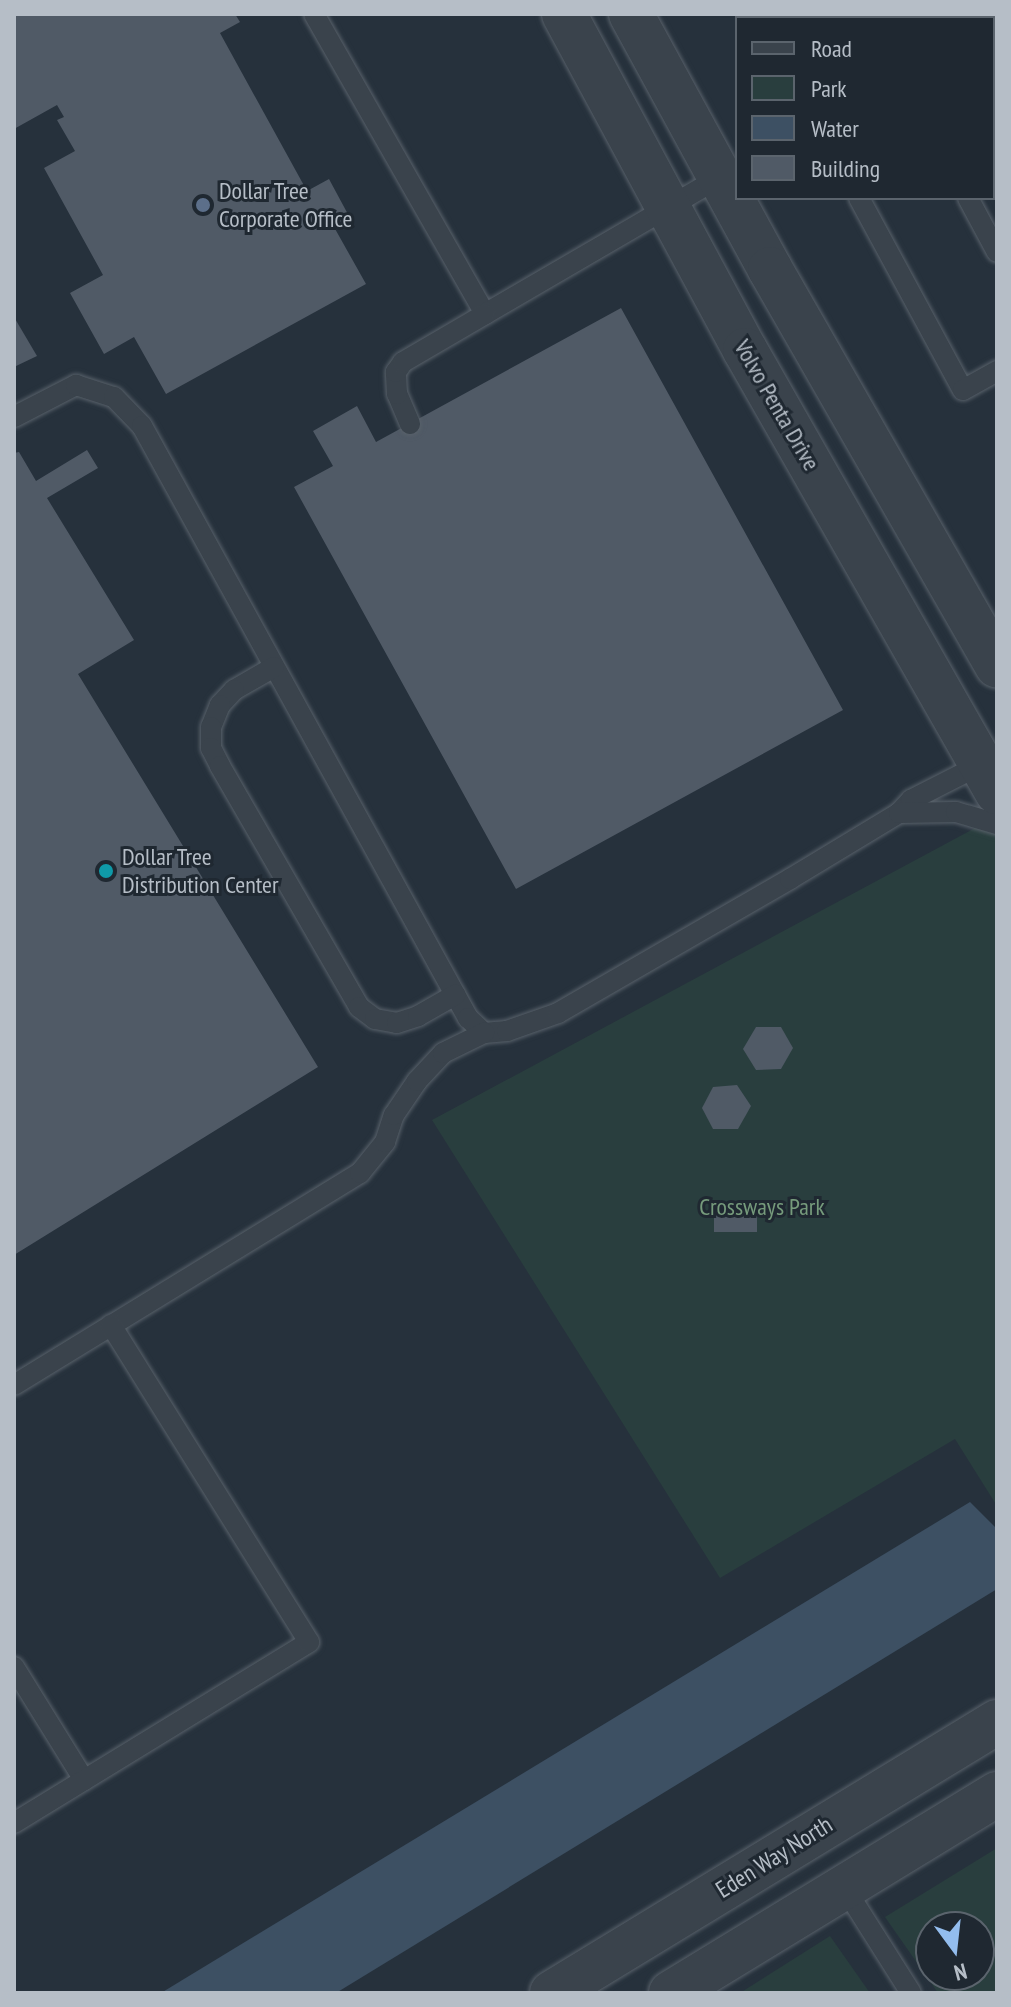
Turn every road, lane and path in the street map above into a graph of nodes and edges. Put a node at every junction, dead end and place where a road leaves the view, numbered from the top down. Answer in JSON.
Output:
{"nodes":[{"id":1,"x":314,"y":14,"type":"edge"},
{"id":2,"x":564,"y":14,"type":"edge"},
{"id":3,"x":631,"y":14,"type":"edge"},
{"id":4,"x":730,"y":171,"type":"edge"},
{"id":5,"x":742,"y":200,"type":"edge"},
{"id":6,"x":860,"y":200,"type":"edge"},
{"id":7,"x":969,"y":200,"type":"edge"},
{"id":8,"x":668,"y":205,"type":"junction"},
{"id":9,"x":997,"y":252,"type":"edge"},
{"id":10,"x":485,"y":314,"type":"junction"},
{"id":11,"x":997,"y":371,"type":"edge"},
{"id":12,"x":14,"y":417,"type":"edge"},
{"id":13,"x":410,"y":424,"type":"dead end"},
{"id":14,"x":997,"y":666,"type":"edge"},
{"id":15,"x":274,"y":667,"type":"junction"},
{"id":16,"x":992,"y":772,"type":"edge"},
{"id":17,"x":899,"y":813,"type":"junction"},
{"id":18,"x":997,"y":824,"type":"edge"},
{"id":19,"x":455,"y":995,"type":"junction"},
{"id":20,"x":484,"y":1033,"type":"junction"},
{"id":21,"x":111,"y":1325,"type":"junction"},
{"id":22,"x":14,"y":1385,"type":"edge"},
{"id":23,"x":14,"y":1667,"type":"edge"},
{"id":24,"x":997,"y":1713,"type":"edge"},
{"id":25,"x":997,"y":1722,"type":"edge"},
{"id":26,"x":911,"y":1772,"type":"junction"},
{"id":27,"x":84,"y":1780,"type":"junction"},
{"id":28,"x":997,"y":1794,"type":"edge"},
{"id":29,"x":14,"y":1823,"type":"edge"},
{"id":30,"x":844,"y":1887,"type":"junction"},
{"id":31,"x":552,"y":1993,"type":"edge"},
{"id":32,"x":671,"y":1993,"type":"edge"},
{"id":33,"x":911,"y":1993,"type":"edge"}],
"edges":[{"from":1,"to":10,"type":"lane"},
{"from":2,"to":8,"type":"street","name":"Volvo Penta Drive"},
{"from":3,"to":4,"type":"street"},
{"from":4,"to":8,"type":"lane"},
{"from":5,"to":14,"type":"street"},
{"from":6,"to":11,"type":"lane"},
{"from":7,"to":9,"type":"lane"},
{"from":8,"to":10,"type":"lane"},
{"from":8,"to":16,"type":"street","name":"Volvo Penta Drive"},
{"from":10,"to":13,"type":"lane"},
{"from":12,"to":15,"type":"lane"},
{"from":15,"to":19,"type":"lane"},
{"from":15,"to":19,"type":"lane"},
{"from":16,"to":17,"type":"lane"},
{"from":17,"to":18,"type":"lane"},
{"from":17,"to":20,"type":"lane"},
{"from":19,"to":20,"type":"lane"},
{"from":20,"to":21,"type":"lane"},
{"from":21,"to":22,"type":"lane"},
{"from":21,"to":27,"type":"lane"},
{"from":23,"to":27,"type":"lane"},
{"from":24,"to":26,"type":"street"},
{"from":25,"to":26,"type":"street","name":"Eden Way North"},
{"from":26,"to":31,"type":"street","name":"Eden Way North"},
{"from":27,"to":29,"type":"lane"},
{"from":28,"to":30,"type":"street"},
{"from":30,"to":32,"type":"street"},
{"from":30,"to":33,"type":"lane"}]}
